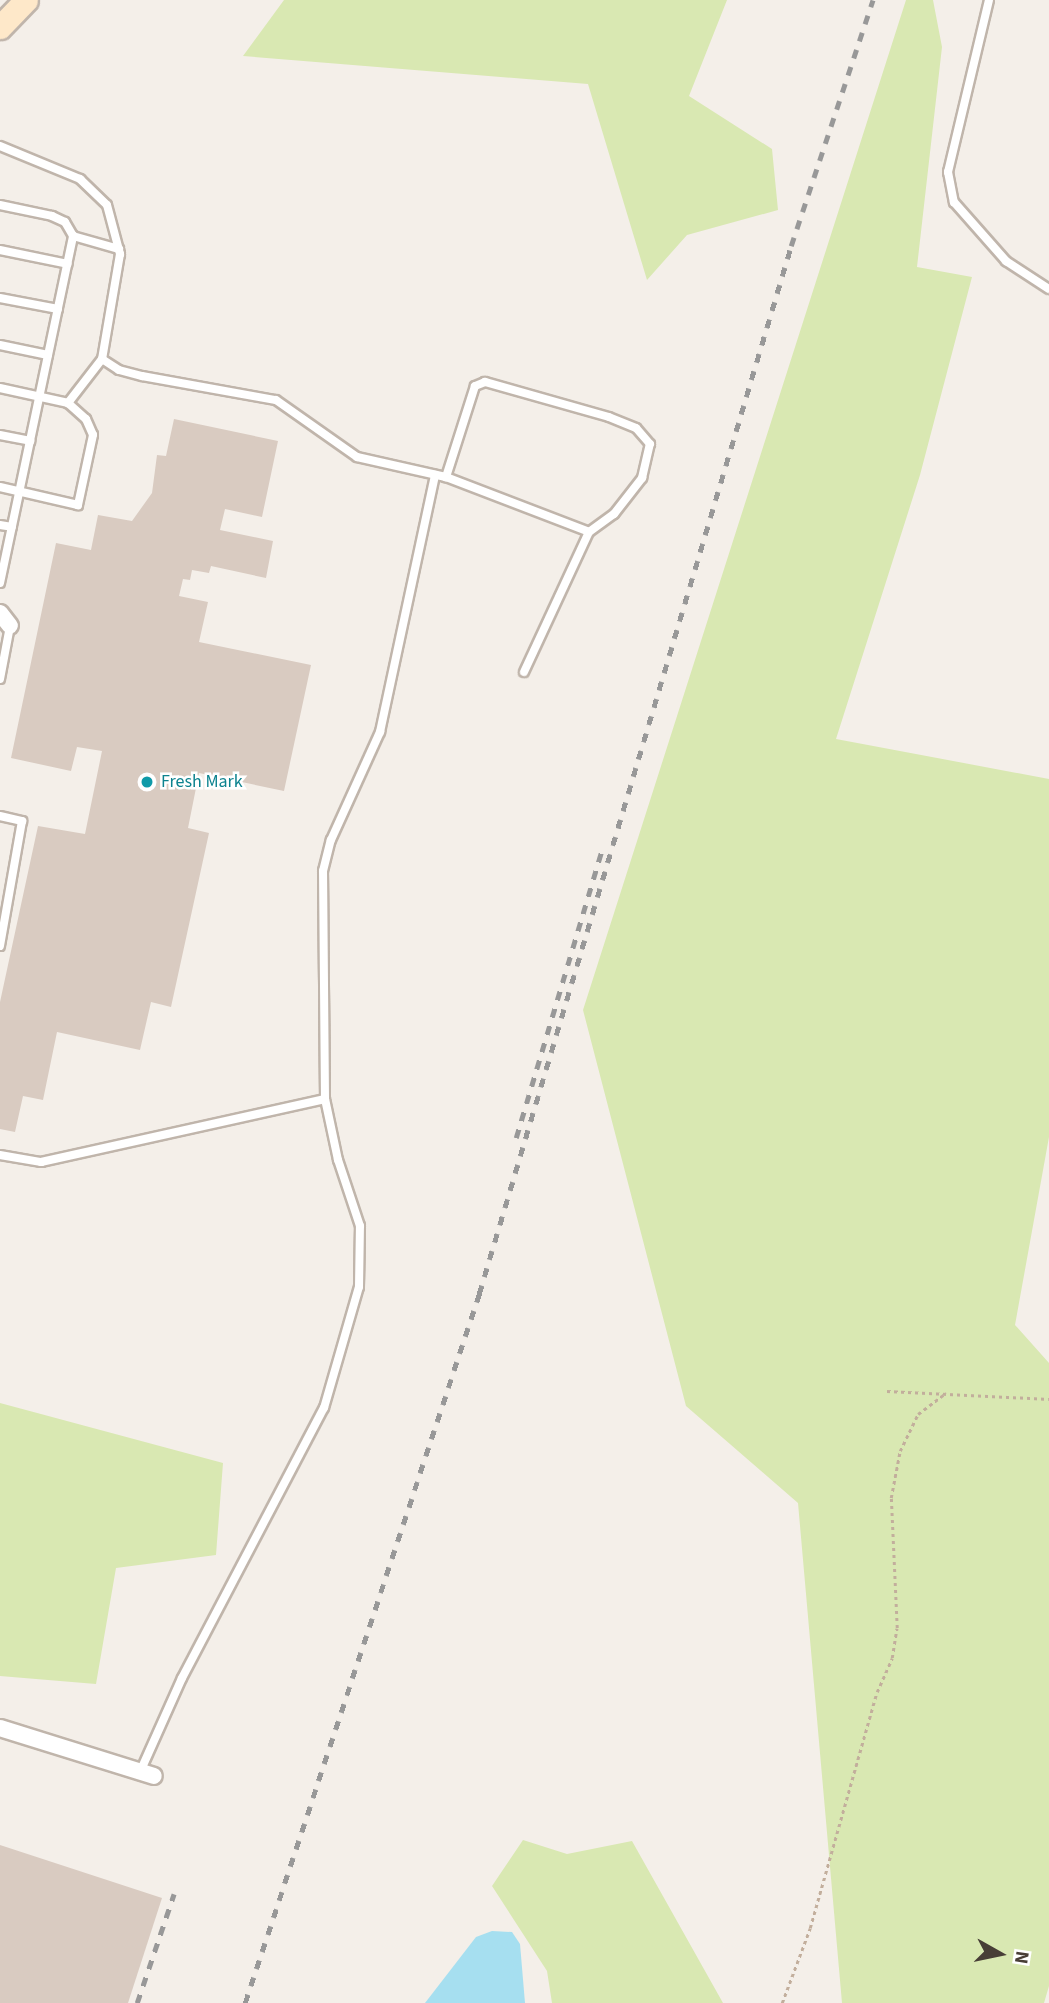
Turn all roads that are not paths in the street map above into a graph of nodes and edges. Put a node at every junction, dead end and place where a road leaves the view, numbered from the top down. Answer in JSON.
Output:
{"nodes":[{"id":1,"x":26,"y":0,"type":"edge"},
{"id":2,"x":989,"y":0,"type":"edge"},
{"id":3,"x":0,"y":27,"type":"edge"},
{"id":4,"x":0,"y":146,"type":"edge"},
{"id":5,"x":0,"y":205,"type":"edge"},
{"id":6,"x":73,"y":236,"type":"junction"},
{"id":7,"x":119,"y":249,"type":"junction"},
{"id":8,"x":0,"y":250,"type":"edge"},
{"id":9,"x":68,"y":264,"type":"junction"},
{"id":10,"x":1049,"y":289,"type":"edge"},
{"id":11,"x":0,"y":298,"type":"edge"},
{"id":12,"x":58,"y":310,"type":"junction"},
{"id":13,"x":0,"y":345,"type":"edge"},
{"id":14,"x":48,"y":355,"type":"junction"},
{"id":15,"x":102,"y":359,"type":"junction"},
{"id":16,"x":0,"y":388,"type":"edge"},
{"id":17,"x":40,"y":397,"type":"junction"},
{"id":18,"x":68,"y":403,"type":"junction"},
{"id":19,"x":0,"y":435,"type":"edge"},
{"id":20,"x":30,"y":441,"type":"junction"},
{"id":21,"x":435,"y":475,"type":"junction"},
{"id":22,"x":446,"y":477,"type":"junction"},
{"id":23,"x":0,"y":487,"type":"edge"},
{"id":24,"x":20,"y":491,"type":"junction"},
{"id":25,"x":0,"y":525,"type":"edge"},
{"id":26,"x":12,"y":527,"type":"junction"},
{"id":27,"x":589,"y":532,"type":"junction"},
{"id":28,"x":1,"y":571,"type":"edge"},
{"id":29,"x":0,"y":583,"type":"edge"},
{"id":30,"x":5,"y":620,"type":"edge"},
{"id":31,"x":524,"y":672,"type":"dead end"},
{"id":32,"x":0,"y":679,"type":"edge"},
{"id":33,"x":0,"y":816,"type":"edge"},
{"id":34,"x":0,"y":946,"type":"edge"},
{"id":35,"x":325,"y":1099,"type":"junction"},
{"id":36,"x":0,"y":1155,"type":"edge"},
{"id":37,"x":0,"y":1728,"type":"edge"},
{"id":38,"x":147,"y":1774,"type":"joint"}],
"edges":[{"from":1,"to":3,"type":"main road"},
{"from":2,"to":10,"type":"lane"},
{"from":4,"to":7,"type":"lane"},
{"from":5,"to":6,"type":"lane"},
{"from":6,"to":7,"type":"lane"},
{"from":6,"to":9,"type":"lane"},
{"from":7,"to":15,"type":"lane"},
{"from":8,"to":9,"type":"lane"},
{"from":9,"to":12,"type":"lane"},
{"from":11,"to":12,"type":"lane"},
{"from":12,"to":14,"type":"lane"},
{"from":13,"to":14,"type":"lane"},
{"from":14,"to":17,"type":"lane"},
{"from":15,"to":18,"type":"lane"},
{"from":15,"to":21,"type":"lane"},
{"from":16,"to":17,"type":"lane"},
{"from":17,"to":18,"type":"lane"},
{"from":17,"to":20,"type":"lane"},
{"from":18,"to":24,"type":"lane"},
{"from":19,"to":20,"type":"lane"},
{"from":20,"to":24,"type":"lane"},
{"from":21,"to":22,"type":"lane"},
{"from":21,"to":35,"type":"lane"},
{"from":22,"to":27,"type":"lane"},
{"from":22,"to":27,"type":"lane"},
{"from":23,"to":24,"type":"lane"},
{"from":24,"to":26,"type":"lane"},
{"from":25,"to":26,"type":"lane"},
{"from":26,"to":28,"type":"lane"},
{"from":27,"to":31,"type":"lane"},
{"from":28,"to":29,"type":"lane"},
{"from":30,"to":32,"type":"lane"},
{"from":33,"to":34,"type":"lane"},
{"from":35,"to":36,"type":"lane"},
{"from":35,"to":38,"type":"lane"},
{"from":37,"to":38,"type":"street"}]}
